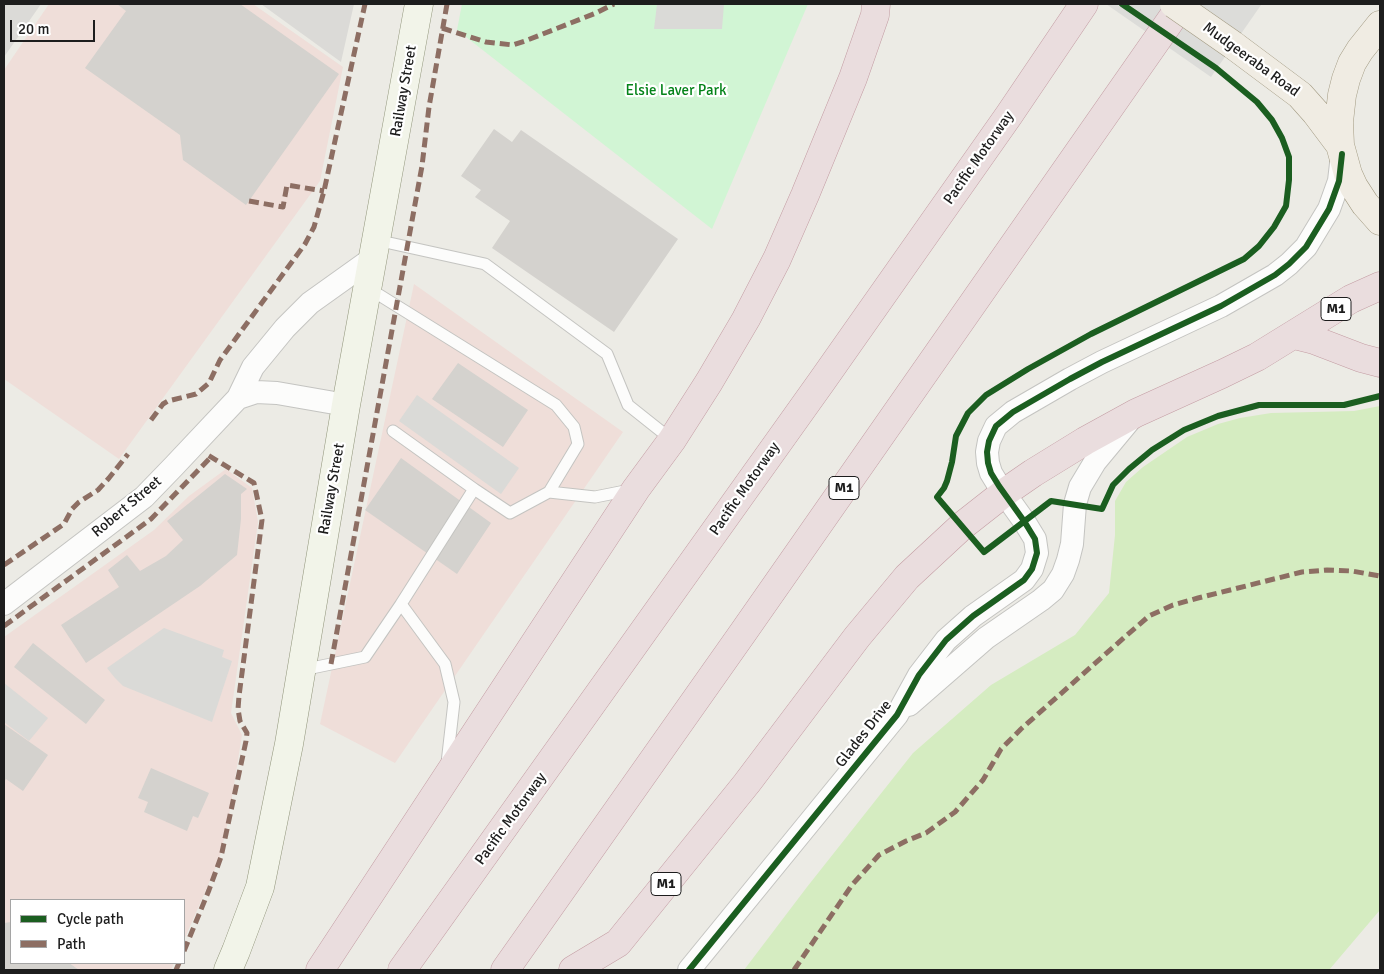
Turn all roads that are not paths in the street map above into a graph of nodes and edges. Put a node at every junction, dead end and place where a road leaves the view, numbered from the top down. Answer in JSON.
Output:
{"nodes":[{"id":1,"x":419,"y":4,"type":"edge"},
{"id":2,"x":1084,"y":4,"type":"edge"},
{"id":3,"x":1174,"y":4,"type":"edge"},
{"id":4,"x":1182,"y":4,"type":"edge"},
{"id":5,"x":878,"y":7,"type":"edge"},
{"id":6,"x":1380,"y":25,"type":"edge"},
{"id":7,"x":1341,"y":150,"type":"junction"},
{"id":8,"x":1380,"y":221,"type":"edge"},
{"id":9,"x":375,"y":249,"type":"junction"},
{"id":10,"x":1380,"y":286,"type":"edge"},
{"id":11,"x":368,"y":288,"type":"junction"},
{"id":12,"x":1294,"y":335,"type":"junction"},
{"id":13,"x":1380,"y":363,"type":"edge"},
{"id":14,"x":238,"y":398,"type":"junction"},
{"id":15,"x":346,"y":405,"type":"junction"},
{"id":16,"x":1136,"y":413,"type":"junction"},
{"id":17,"x":393,"y":431,"type":"dead end"},
{"id":18,"x":672,"y":440,"type":"junction"},
{"id":19,"x":474,"y":489,"type":"junction"},
{"id":20,"x":636,"y":489,"type":"junction"},
{"id":21,"x":549,"y":492,"type":"junction"},
{"id":22,"x":1004,"y":493,"type":"junction"},
{"id":23,"x":4,"y":604,"type":"edge"},
{"id":24,"x":401,"y":604,"type":"junction"},
{"id":25,"x":300,"y":670,"type":"junction"},
{"id":26,"x":897,"y":716,"type":"junction"},
{"id":27,"x":445,"y":780,"type":"junction"},
{"id":28,"x":228,"y":970,"type":"edge"},
{"id":29,"x":320,"y":970,"type":"edge"},
{"id":30,"x":402,"y":970,"type":"edge"},
{"id":31,"x":505,"y":970,"type":"edge"},
{"id":32,"x":573,"y":970,"type":"edge"},
{"id":33,"x":689,"y":970,"type":"edge"}],
"edges":[{"from":1,"to":9,"type":"main road","name":"Railway Street"},
{"from":2,"to":30,"type":"highway","name":"Pacific Motorway"},
{"from":3,"to":7,"type":"main road","name":"Mudgeeraba Road","bridge":true},
{"from":4,"to":31,"type":"highway","number":"M1"},
{"from":5,"to":18,"type":"highway"},
{"from":6,"to":7,"type":"main road"},
{"from":7,"to":8,"type":"main road"},
{"from":7,"to":22,"type":"street","name":"Glades Drive"},
{"from":9,"to":11,"type":"main road","name":"Railway Street"},
{"from":9,"to":14,"type":"street","name":"Robert Street"},
{"from":9,"to":18,"type":"lane"},
{"from":10,"to":12,"type":"highway","number":"M1"},
{"from":11,"to":15,"type":"main road","name":"Railway Street"},
{"from":11,"to":21,"type":"lane"},
{"from":12,"to":13,"type":"highway"},
{"from":12,"to":16,"type":"highway","number":"M1"},
{"from":14,"to":15,"type":"street"},
{"from":14,"to":23,"type":"street","name":"Robert Street"},
{"from":15,"to":25,"type":"main road","name":"Railway Street"},
{"from":16,"to":22,"type":"highway","number":"M1"},
{"from":16,"to":26,"type":"street","name":"Glades Drive"},
{"from":17,"to":19,"type":"lane"},
{"from":18,"to":20,"type":"highway"},
{"from":19,"to":21,"type":"lane"},
{"from":19,"to":24,"type":"lane"},
{"from":20,"to":21,"type":"lane"},
{"from":20,"to":27,"type":"highway"},
{"from":22,"to":26,"type":"street","name":"Glades Drive"},
{"from":22,"to":32,"type":"highway","number":"M1"},
{"from":24,"to":25,"type":"lane"},
{"from":24,"to":27,"type":"lane"},
{"from":25,"to":28,"type":"main road","name":"Railway Street"},
{"from":26,"to":33,"type":"street","name":"Glades Drive"},
{"from":27,"to":29,"type":"highway"}]}
